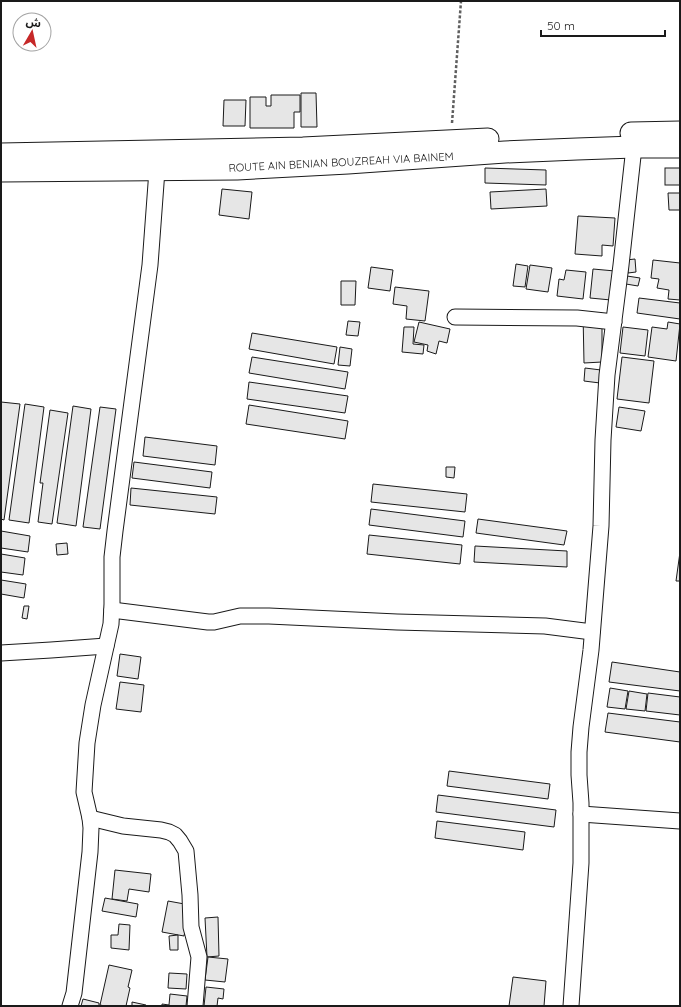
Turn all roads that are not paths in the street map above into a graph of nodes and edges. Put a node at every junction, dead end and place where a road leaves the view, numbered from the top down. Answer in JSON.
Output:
{"nodes":[{"id":1,"x":680,"y":132,"type":"edge"},
{"id":2,"x":634,"y":147,"type":"junction"},
{"id":3,"x":680,"y":148,"type":"edge"},
{"id":4,"x":1,"y":154,"type":"edge"},
{"id":5,"x":156,"y":161,"type":"junction"},
{"id":6,"x":1,"y":171,"type":"edge"},
{"id":7,"x":455,"y":317,"type":"dead end"},
{"id":8,"x":614,"y":322,"type":"junction"},
{"id":9,"x":112,"y":610,"type":"junction"},
{"id":10,"x":592,"y":632,"type":"junction"},
{"id":11,"x":106,"y":646,"type":"junction"},
{"id":12,"x":1,"y":653,"type":"edge"},
{"id":13,"x":581,"y":814,"type":"junction"},
{"id":14,"x":90,"y":818,"type":"junction"},
{"id":15,"x":680,"y":821,"type":"edge"},
{"id":16,"x":70,"y":1006,"type":"edge"},
{"id":17,"x":195,"y":1006,"type":"edge"},
{"id":18,"x":571,"y":1006,"type":"edge"}],
"edges":[{"from":1,"to":5,"type":"main road","name":"ROUTE AIN BENIAN BOUZREAH VIA BAINEM"},
{"from":2,"to":3,"type":"main road","name":"ROUTE AIN BENIAN BOUZREAH VIA BAINEM"},
{"from":2,"to":5,"type":"main road","name":"ROUTE AIN BENIAN BOUZREAH VIA BAINEM"},
{"from":2,"to":8,"type":"street"},
{"from":4,"to":5,"type":"main road","name":"ROUTE AIN BENIAN BOUZREAH VIA BAINEM"},
{"from":5,"to":6,"type":"main road","name":"ROUTE AIN BENIAN BOUZREAH VIA BAINEM"},
{"from":5,"to":9,"type":"street"},
{"from":7,"to":8,"type":"street"},
{"from":8,"to":10,"type":"street"},
{"from":9,"to":10,"type":"street"},
{"from":9,"to":11,"type":"street"},
{"from":10,"to":13,"type":"street"},
{"from":11,"to":12,"type":"street"},
{"from":11,"to":14,"type":"street"},
{"from":13,"to":15,"type":"street"},
{"from":13,"to":18,"type":"street"},
{"from":14,"to":16,"type":"street"},
{"from":14,"to":17,"type":"street"}]}
